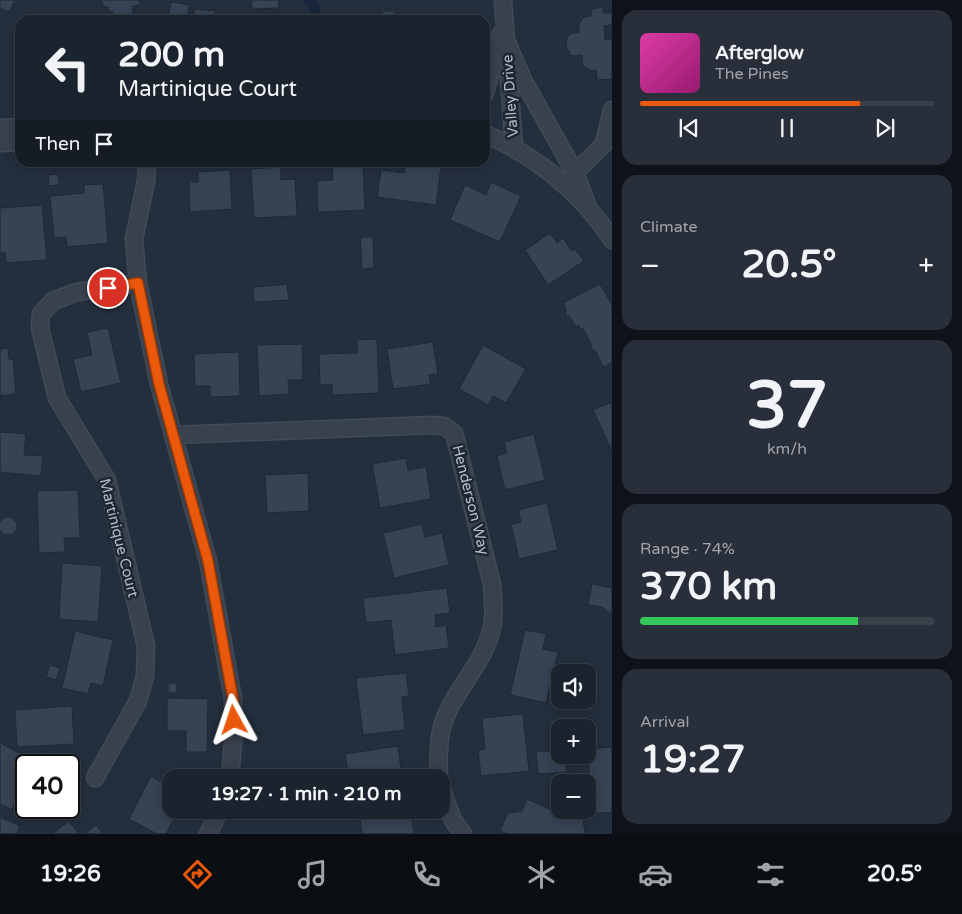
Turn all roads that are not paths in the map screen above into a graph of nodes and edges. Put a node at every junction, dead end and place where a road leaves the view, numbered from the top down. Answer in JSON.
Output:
{"nodes":[{"id":1,"x":503,"y":0,"type":"edge"},
{"id":2,"x":504,"y":20,"type":"junction"},
{"id":3,"x":506,"y":40,"type":"junction"},
{"id":4,"x":490,"y":74,"type":"edge"},
{"id":5,"x":612,"y":110,"type":"edge"},
{"id":6,"x":15,"y":127,"type":"edge"},
{"id":7,"x":0,"y":128,"type":"edge"},
{"id":8,"x":490,"y":136,"type":"edge"},
{"id":9,"x":15,"y":142,"type":"edge"},
{"id":10,"x":0,"y":143,"type":"edge"},
{"id":11,"x":514,"y":148,"type":"junction"},
{"id":12,"x":147,"y":167,"type":"edge"},
{"id":13,"x":575,"y":173,"type":"junction"},
{"id":14,"x":588,"y":207,"type":"junction"},
{"id":15,"x":612,"y":240,"type":"edge"},
{"id":16,"x":138,"y":283,"type":"junction"},
{"id":17,"x":174,"y":435,"type":"junction"},
{"id":18,"x":231,"y":769,"type":"edge"},
{"id":19,"x":439,"y":769,"type":"edge"},
{"id":20,"x":95,"y":778,"type":"dead end"},
{"id":21,"x":450,"y":812,"type":"edge"},
{"id":22,"x":216,"y":819,"type":"edge"},
{"id":23,"x":208,"y":834,"type":"edge"},
{"id":24,"x":463,"y":834,"type":"edge"}],
"edges":[{"from":1,"to":2,"type":"street","name":"Valley Drive"},
{"from":2,"to":3,"type":"street","name":"Valley Drive"},
{"from":2,"to":4,"type":"street"},
{"from":3,"to":11,"type":"street","name":"Valley Drive"},
{"from":3,"to":13,"type":"street","name":"Valley Drive"},
{"from":5,"to":13,"type":"street"},
{"from":6,"to":7,"type":"street"},
{"from":8,"to":11,"type":"street"},
{"from":9,"to":10,"type":"street"},
{"from":11,"to":14,"type":"street","name":"Valley Drive"},
{"from":12,"to":16,"type":"street"},
{"from":13,"to":14,"type":"street","name":"Valley Drive"},
{"from":14,"to":15,"type":"street","name":"Valley Drive"},
{"from":16,"to":17,"type":"street"},
{"from":16,"to":20,"type":"street","name":"Martinique Court"},
{"from":17,"to":18,"type":"street"},
{"from":17,"to":19,"type":"street","name":"Henderson Way"},
{"from":21,"to":24,"type":"street"},
{"from":22,"to":23,"type":"street"}]}
